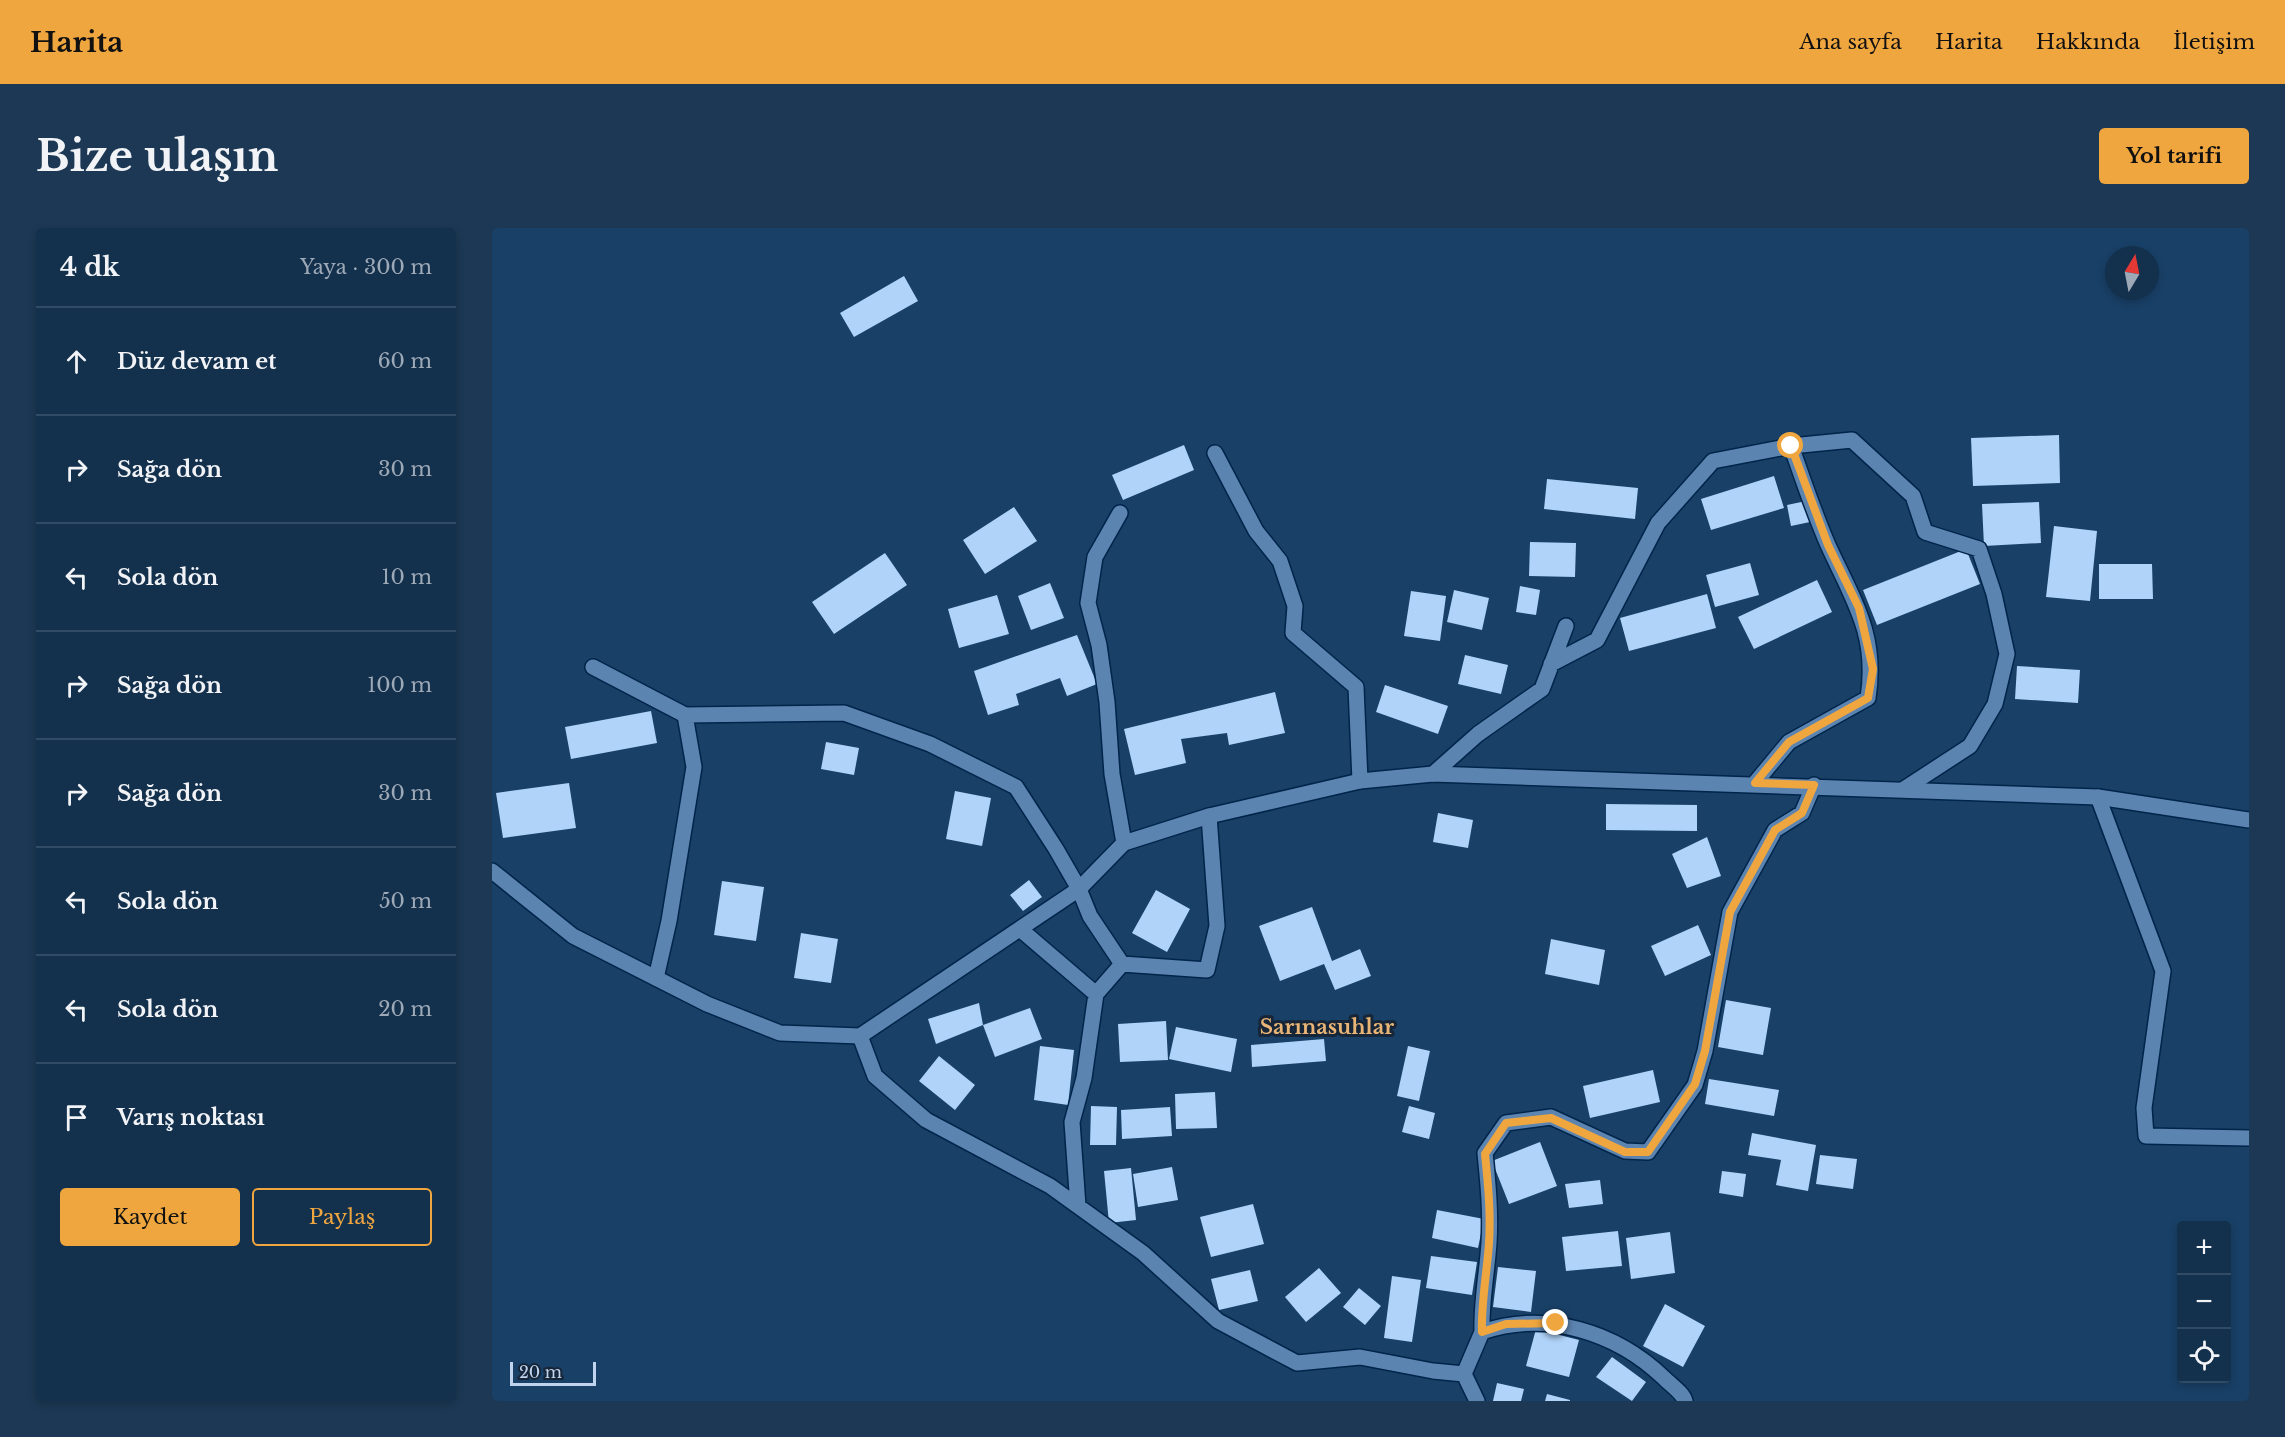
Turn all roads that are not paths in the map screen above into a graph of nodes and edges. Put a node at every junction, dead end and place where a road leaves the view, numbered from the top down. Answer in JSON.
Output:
{"nodes":[{"id":1,"x":1791,"y":446,"type":"junction"},
{"id":2,"x":1215,"y":453,"type":"dead end"},
{"id":3,"x":1120,"y":513,"type":"dead end"},
{"id":4,"x":1566,"y":626,"type":"dead end"},
{"id":5,"x":1551,"y":664,"type":"junction"},
{"id":6,"x":593,"y":667,"type":"dead end"},
{"id":7,"x":685,"y":715,"type":"junction"},
{"id":8,"x":1433,"y":774,"type":"junction"},
{"id":9,"x":1360,"y":781,"type":"junction"},
{"id":10,"x":1755,"y":783,"type":"junction"},
{"id":11,"x":1814,"y":785,"type":"junction"},
{"id":12,"x":1904,"y":789,"type":"junction"},
{"id":13,"x":2098,"y":796,"type":"junction"},
{"id":14,"x":1209,"y":816,"type":"junction"},
{"id":15,"x":2249,"y":820,"type":"edge"},
{"id":16,"x":1124,"y":843,"type":"junction"},
{"id":17,"x":492,"y":871,"type":"edge"},
{"id":18,"x":1079,"y":890,"type":"junction"},
{"id":19,"x":1020,"y":929,"type":"junction"},
{"id":20,"x":1122,"y":964,"type":"junction"},
{"id":21,"x":656,"y":978,"type":"junction"},
{"id":22,"x":1096,"y":994,"type":"junction"},
{"id":23,"x":860,"y":1036,"type":"junction"},
{"id":24,"x":2249,"y":1138,"type":"edge"},
{"id":25,"x":1078,"y":1206,"type":"junction"},
{"id":26,"x":1482,"y":1332,"type":"junction"},
{"id":27,"x":1464,"y":1374,"type":"junction"},
{"id":28,"x":1477,"y":1401,"type":"edge"},
{"id":29,"x":1685,"y":1401,"type":"edge"}],
"edges":[{"from":1,"to":5,"type":"street"},
{"from":1,"to":10,"type":"street"},
{"from":1,"to":12,"type":"street"},
{"from":2,"to":9,"type":"street"},
{"from":3,"to":16,"type":"street"},
{"from":4,"to":5,"type":"street"},
{"from":5,"to":8,"type":"street"},
{"from":6,"to":7,"type":"street"},
{"from":7,"to":18,"type":"street"},
{"from":7,"to":21,"type":"street"},
{"from":8,"to":9,"type":"street"},
{"from":8,"to":10,"type":"street"},
{"from":9,"to":14,"type":"street"},
{"from":10,"to":11,"type":"street"},
{"from":11,"to":12,"type":"street"},
{"from":11,"to":26,"type":"street"},
{"from":12,"to":13,"type":"street"},
{"from":13,"to":15,"type":"street"},
{"from":13,"to":24,"type":"street"},
{"from":14,"to":16,"type":"street"},
{"from":14,"to":20,"type":"street"},
{"from":16,"to":18,"type":"street"},
{"from":17,"to":21,"type":"street"},
{"from":18,"to":19,"type":"street"},
{"from":18,"to":20,"type":"street"},
{"from":19,"to":22,"type":"street"},
{"from":19,"to":23,"type":"street"},
{"from":20,"to":22,"type":"street"},
{"from":21,"to":23,"type":"street"},
{"from":22,"to":25,"type":"street"},
{"from":23,"to":25,"type":"street"},
{"from":25,"to":27,"type":"street"},
{"from":26,"to":27,"type":"street"},
{"from":26,"to":29,"type":"street"},
{"from":27,"to":28,"type":"street"}]}
